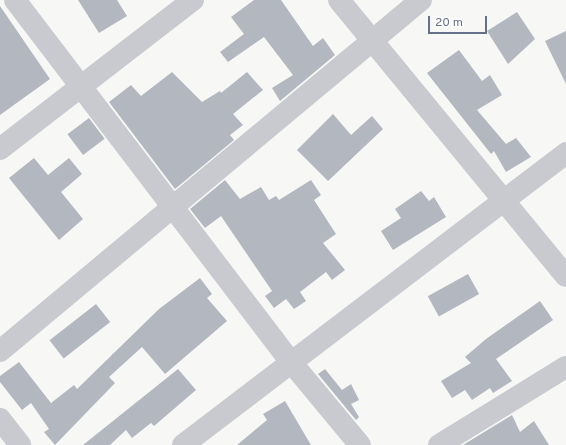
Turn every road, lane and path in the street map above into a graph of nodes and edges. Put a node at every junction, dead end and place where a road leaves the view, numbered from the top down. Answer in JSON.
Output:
{"nodes":[{"id":1,"x":15,"y":0,"type":"edge"},
{"id":2,"x":193,"y":0,"type":"edge"},
{"id":3,"x":339,"y":0,"type":"edge"},
{"id":4,"x":421,"y":0,"type":"edge"},
{"id":5,"x":372,"y":40,"type":"junction"},
{"id":6,"x":80,"y":87,"type":"junction"},
{"id":7,"x":0,"y":149,"type":"edge"},
{"id":8,"x":566,"y":153,"type":"edge"},
{"id":9,"x":504,"y":200,"type":"junction"},
{"id":10,"x":174,"y":207,"type":"junction"},
{"id":11,"x":566,"y":276,"type":"edge"},
{"id":12,"x":0,"y":351,"type":"edge"},
{"id":13,"x":292,"y":362,"type":"junction"},
{"id":14,"x":566,"y":367,"type":"edge"},
{"id":15,"x":0,"y":419,"type":"edge"},
{"id":16,"x":20,"y":445,"type":"edge"},
{"id":17,"x":183,"y":445,"type":"edge"},
{"id":18,"x":360,"y":445,"type":"edge"},
{"id":19,"x":438,"y":445,"type":"edge"}],
"edges":[{"from":1,"to":6,"type":"street"},
{"from":2,"to":6,"type":"street"},
{"from":3,"to":5,"type":"street"},
{"from":4,"to":5,"type":"street"},
{"from":5,"to":9,"type":"street"},
{"from":5,"to":10,"type":"street"},
{"from":6,"to":7,"type":"street"},
{"from":6,"to":10,"type":"street"},
{"from":8,"to":9,"type":"street"},
{"from":9,"to":11,"type":"street"},
{"from":9,"to":13,"type":"street"},
{"from":10,"to":12,"type":"street"},
{"from":10,"to":13,"type":"street"},
{"from":13,"to":17,"type":"street"},
{"from":13,"to":18,"type":"street"},
{"from":14,"to":19,"type":"street"},
{"from":15,"to":16,"type":"street"}]}
